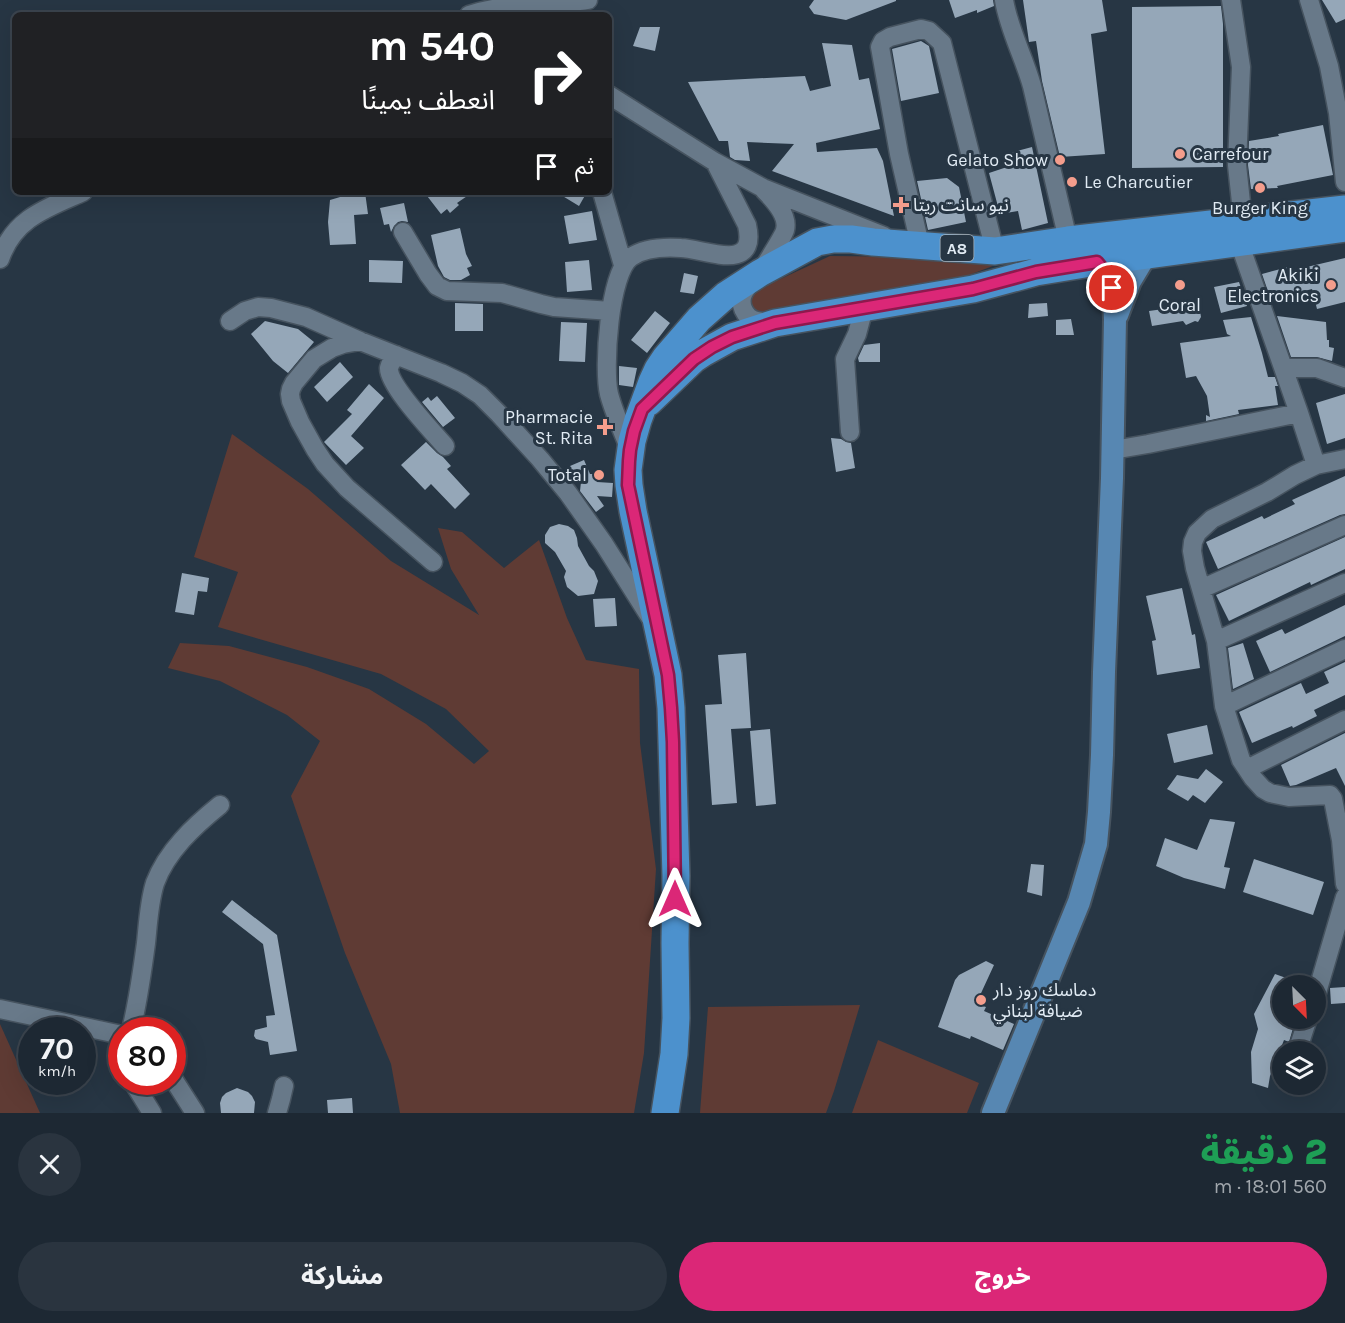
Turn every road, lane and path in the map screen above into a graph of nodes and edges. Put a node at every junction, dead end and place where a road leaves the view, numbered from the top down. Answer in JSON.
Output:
{"nodes":[{"id":1,"x":588,"y":0,"type":"edge"},
{"id":2,"x":1004,"y":0,"type":"edge"},
{"id":3,"x":1231,"y":0,"type":"edge"},
{"id":4,"x":1309,"y":0,"type":"edge"},
{"id":5,"x":481,"y":12,"type":"edge"},
{"id":6,"x":612,"y":97,"type":"edge"},
{"id":7,"x":715,"y":162,"type":"junction"},
{"id":8,"x":1345,"y":182,"type":"edge"},
{"id":9,"x":763,"y":188,"type":"junction"},
{"id":10,"x":76,"y":195,"type":"edge"},
{"id":11,"x":603,"y":195,"type":"edge"},
{"id":12,"x":1345,"y":209,"type":"edge"},
{"id":13,"x":1345,"y":228,"type":"edge"},
{"id":14,"x":1241,"y":231,"type":"junction"},
{"id":15,"x":403,"y":232,"type":"dead end"},
{"id":16,"x":1068,"y":240,"type":"junction"},
{"id":17,"x":912,"y":245,"type":"junction"},
{"id":18,"x":994,"y":251,"type":"junction"},
{"id":19,"x":1144,"y":256,"type":"junction"},
{"id":20,"x":0,"y":259,"type":"edge"},
{"id":21,"x":1097,"y":262,"type":"junction"},
{"id":22,"x":623,"y":265,"type":"junction"},
{"id":23,"x":760,"y":273,"type":"junction"},
{"id":24,"x":864,"y":308,"type":"junction"},
{"id":25,"x":611,"y":311,"type":"junction"},
{"id":26,"x":1115,"y":319,"type":"junction"},
{"id":27,"x":230,"y":321,"type":"dead end"},
{"id":28,"x":775,"y":323,"type":"junction"},
{"id":29,"x":360,"y":341,"type":"junction"},
{"id":30,"x":396,"y":355,"type":"junction"},
{"id":31,"x":1284,"y":368,"type":"junction"},
{"id":32,"x":1345,"y":378,"type":"edge"},
{"id":33,"x":642,"y":409,"type":"junction"},
{"id":34,"x":1299,"y":413,"type":"junction"},
{"id":35,"x":850,"y":432,"type":"dead end"},
{"id":36,"x":445,"y":446,"type":"dead end"},
{"id":37,"x":630,"y":450,"type":"junction"},
{"id":38,"x":1113,"y":450,"type":"junction"},
{"id":39,"x":1345,"y":459,"type":"edge"},
{"id":40,"x":1316,"y":465,"type":"junction"},
{"id":41,"x":1345,"y":525,"type":"edge"},
{"id":42,"x":433,"y":562,"type":"dead end"},
{"id":43,"x":1345,"y":583,"type":"edge"},
{"id":44,"x":1201,"y":589,"type":"junction"},
{"id":45,"x":658,"y":632,"type":"junction"},
{"id":46,"x":1216,"y":641,"type":"junction"},
{"id":47,"x":1345,"y":649,"type":"edge"},
{"id":48,"x":1224,"y":706,"type":"junction"},
{"id":49,"x":1345,"y":720,"type":"edge"},
{"id":50,"x":1247,"y":769,"type":"junction"},
{"id":51,"x":220,"y":805,"type":"dead end"},
{"id":52,"x":1345,"y":884,"type":"edge"},
{"id":53,"x":1345,"y":897,"type":"edge"},
{"id":54,"x":1322,"y":975,"type":"edge"},
{"id":55,"x":0,"y":1009,"type":"edge"},
{"id":56,"x":134,"y":1017,"type":"edge"},
{"id":57,"x":108,"y":1032,"type":"edge"},
{"id":58,"x":284,"y":1086,"type":"dead end"},
{"id":59,"x":141,"y":1095,"type":"edge"},
{"id":60,"x":184,"y":1095,"type":"edge"},
{"id":61,"x":152,"y":1113,"type":"edge"},
{"id":62,"x":195,"y":1113,"type":"edge"},
{"id":63,"x":277,"y":1113,"type":"edge"},
{"id":64,"x":665,"y":1113,"type":"edge"},
{"id":65,"x":993,"y":1113,"type":"edge"}],
"edges":[{"from":1,"to":5,"type":"street"},
{"from":2,"to":16,"type":"street"},
{"from":3,"to":14,"type":"street"},
{"from":4,"to":8,"type":"street"},
{"from":6,"to":7,"type":"street"},
{"from":7,"to":9,"type":"street"},
{"from":7,"to":22,"type":"street"},
{"from":9,"to":17,"type":"street"},
{"from":9,"to":23,"type":"street"},
{"from":10,"to":20,"type":"street"},
{"from":11,"to":22,"type":"street"},
{"from":12,"to":14,"type":"highway","number":"A8"},
{"from":13,"to":14,"type":"highway","number":"A8"},
{"from":14,"to":16,"type":"highway","number":"A8"},
{"from":14,"to":19,"type":"highway","number":"A8"},
{"from":14,"to":31,"type":"street"},
{"from":15,"to":25,"type":"street"},
{"from":16,"to":18,"type":"highway","number":"A8"},
{"from":17,"to":18,"type":"highway","number":"A8"},
{"from":17,"to":18,"type":"street"},
{"from":17,"to":23,"type":"highway","number":"A8"},
{"from":19,"to":21,"type":"highway","number":"A8"},
{"from":19,"to":26,"type":"main road"},
{"from":21,"to":24,"type":"highway","number":"A8"},
{"from":21,"to":26,"type":"main road"},
{"from":22,"to":25,"type":"street"},
{"from":23,"to":28,"type":"street"},
{"from":23,"to":33,"type":"highway","number":"A8"},
{"from":24,"to":28,"type":"highway","number":"A8"},
{"from":24,"to":35,"type":"street"},
{"from":25,"to":37,"type":"street"},
{"from":26,"to":38,"type":"main road"},
{"from":27,"to":29,"type":"street"},
{"from":28,"to":33,"type":"highway","number":"A8"},
{"from":29,"to":30,"type":"street"},
{"from":29,"to":42,"type":"street"},
{"from":30,"to":36,"type":"street"},
{"from":30,"to":45,"type":"street"},
{"from":31,"to":32,"type":"street"},
{"from":31,"to":34,"type":"street"},
{"from":33,"to":37,"type":"highway","number":"A8"},
{"from":34,"to":38,"type":"street"},
{"from":34,"to":40,"type":"street"},
{"from":37,"to":45,"type":"highway","number":"A8"},
{"from":38,"to":65,"type":"main road"},
{"from":39,"to":40,"type":"street"},
{"from":40,"to":44,"type":"street"},
{"from":41,"to":44,"type":"street"},
{"from":43,"to":46,"type":"street"},
{"from":44,"to":46,"type":"street"},
{"from":45,"to":64,"type":"highway","number":"A8"},
{"from":46,"to":48,"type":"street"},
{"from":47,"to":48,"type":"street"},
{"from":48,"to":50,"type":"street"},
{"from":49,"to":50,"type":"street"},
{"from":50,"to":52,"type":"street"},
{"from":51,"to":56,"type":"street"},
{"from":53,"to":54,"type":"street"},
{"from":55,"to":57,"type":"street"},
{"from":58,"to":63,"type":"street"},
{"from":59,"to":61,"type":"street"},
{"from":60,"to":62,"type":"street"}]}
